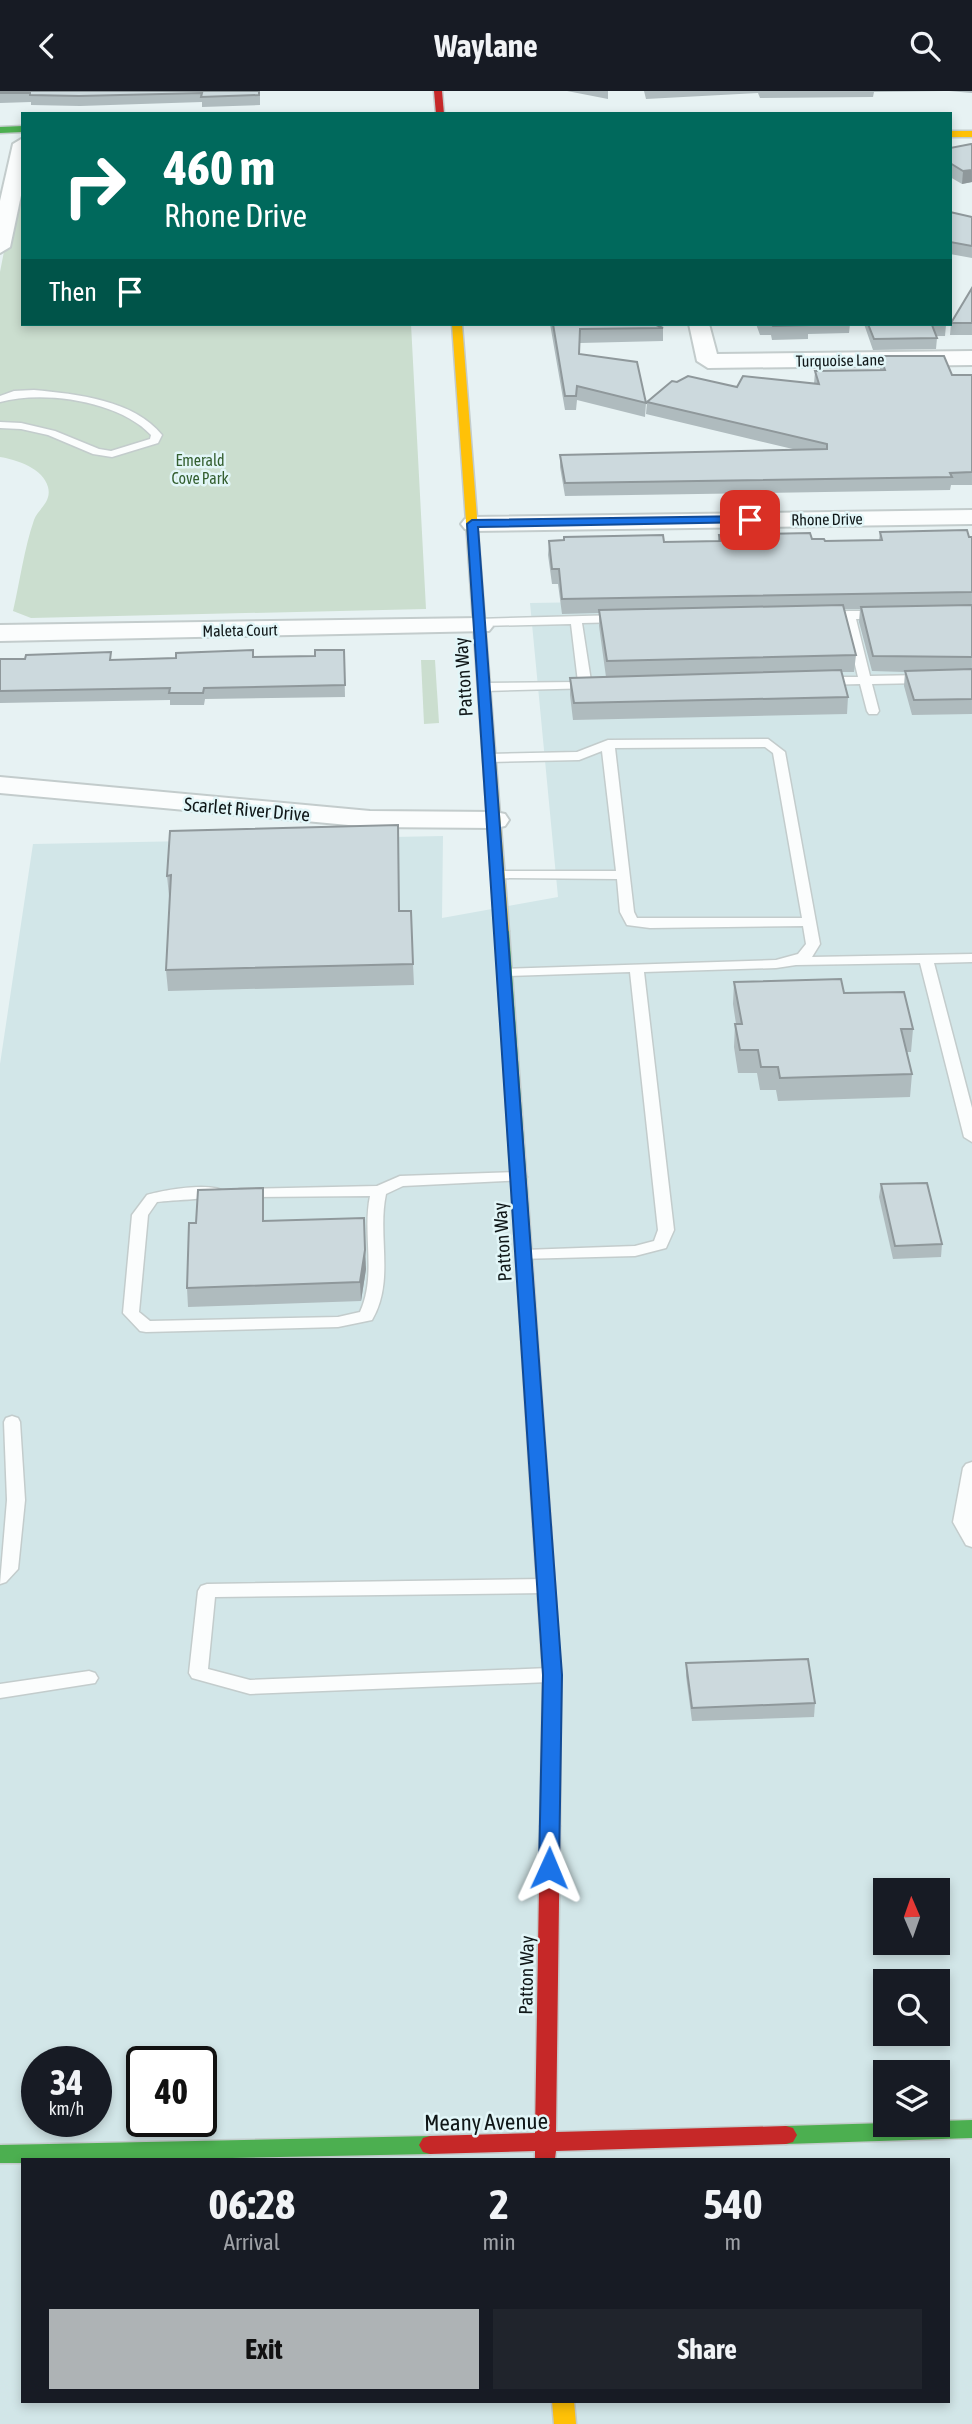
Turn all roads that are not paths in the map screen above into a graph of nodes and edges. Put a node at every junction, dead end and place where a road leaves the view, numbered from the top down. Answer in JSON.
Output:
{"nodes":[{"id":1,"x":439,"y":91,"type":"edge"},
{"id":2,"x":440,"y":112,"type":"edge"},
{"id":3,"x":0,"y":129,"type":"edge"},
{"id":4,"x":21,"y":129,"type":"edge"},
{"id":5,"x":952,"y":134,"type":"edge"},
{"id":6,"x":972,"y":134,"type":"edge"},
{"id":7,"x":21,"y":144,"type":"edge"},
{"id":8,"x":0,"y":145,"type":"edge"},
{"id":9,"x":21,"y":149,"type":"edge"},
{"id":10,"x":0,"y":247,"type":"edge"},
{"id":11,"x":457,"y":326,"type":"edge"},
{"id":12,"x":699,"y":326,"type":"edge"},
{"id":13,"x":972,"y":358,"type":"edge"},
{"id":14,"x":0,"y":398,"type":"edge"},
{"id":15,"x":0,"y":425,"type":"edge"},
{"id":16,"x":972,"y":517,"type":"edge"},
{"id":17,"x":472,"y":524,"type":"junction"},
{"id":18,"x":890,"y":614,"type":"edge"},
{"id":19,"x":849,"y":615,"type":"junction"},
{"id":20,"x":808,"y":616,"type":"edge"},
{"id":21,"x":631,"y":619,"type":"edge"},
{"id":22,"x":576,"y":620,"type":"junction"},
{"id":23,"x":480,"y":624,"type":"junction"},
{"id":24,"x":0,"y":633,"type":"edge"},
{"id":25,"x":932,"y":679,"type":"edge"},
{"id":26,"x":865,"y":680,"type":"junction"},
{"id":27,"x":809,"y":681,"type":"edge"},
{"id":28,"x":585,"y":685,"type":"junction"},
{"id":29,"x":599,"y":685,"type":"edge"},
{"id":30,"x":485,"y":687,"type":"junction"},
{"id":31,"x":873,"y":711,"type":"dead end"},
{"id":32,"x":608,"y":744,"type":"junction"},
{"id":33,"x":490,"y":758,"type":"junction"},
{"id":34,"x":0,"y":785,"type":"edge"},
{"id":35,"x":495,"y":820,"type":"junction"},
{"id":36,"x":498,"y":875,"type":"junction"},
{"id":37,"x":623,"y":875,"type":"junction"},
{"id":38,"x":810,"y":922,"type":"junction"},
{"id":39,"x":972,"y":958,"type":"edge"},
{"id":40,"x":926,"y":959,"type":"junction"},
{"id":41,"x":797,"y":961,"type":"junction"},
{"id":42,"x":637,"y":968,"type":"junction"},
{"id":43,"x":505,"y":972,"type":"junction"},
{"id":44,"x":972,"y":1137,"type":"edge"},
{"id":45,"x":519,"y":1177,"type":"junction"},
{"id":46,"x":379,"y":1191,"type":"junction"},
{"id":47,"x":524,"y":1255,"type":"junction"},
{"id":48,"x":12,"y":1422,"type":"dead end"},
{"id":49,"x":972,"y":1468,"type":"edge"},
{"id":50,"x":972,"y":1541,"type":"edge"},
{"id":51,"x":0,"y":1577,"type":"edge"},
{"id":52,"x":546,"y":1586,"type":"junction"},
{"id":53,"x":552,"y":1675,"type":"junction"},
{"id":54,"x":89,"y":1678,"type":"dead end"},
{"id":55,"x":0,"y":1691,"type":"edge"},
{"id":56,"x":972,"y":2130,"type":"edge"},
{"id":57,"x":545,"y":2151,"type":"edge"},
{"id":58,"x":0,"y":2154,"type":"edge"},
{"id":59,"x":563,"y":2403,"type":"edge"},
{"id":60,"x":565,"y":2424,"type":"edge"}],
"edges":[{"from":1,"to":2,"type":"street"},
{"from":3,"to":4,"type":"street"},
{"from":5,"to":6,"type":"street"},
{"from":7,"to":8,"type":"street"},
{"from":9,"to":10,"type":"street"},
{"from":11,"to":17,"type":"street","name":"Patton Way"},
{"from":12,"to":13,"type":"street","name":"Turquoise Lane"},
{"from":14,"to":15,"type":"lane"},
{"from":16,"to":17,"type":"street","name":"Rhone Drive"},
{"from":17,"to":23,"type":"street","name":"Patton Way"},
{"from":18,"to":19,"type":"lane"},
{"from":19,"to":20,"type":"lane"},
{"from":19,"to":26,"type":"lane"},
{"from":21,"to":22,"type":"lane"},
{"from":22,"to":23,"type":"lane"},
{"from":22,"to":28,"type":"lane"},
{"from":23,"to":24,"type":"street","name":"Maleta Court"},
{"from":23,"to":30,"type":"street","name":"Patton Way"},
{"from":25,"to":26,"type":"lane"},
{"from":26,"to":27,"type":"lane"},
{"from":26,"to":31,"type":"lane"},
{"from":28,"to":29,"type":"lane"},
{"from":28,"to":30,"type":"lane"},
{"from":30,"to":33,"type":"street","name":"Patton Way"},
{"from":32,"to":33,"type":"lane"},
{"from":32,"to":37,"type":"lane"},
{"from":32,"to":38,"type":"lane"},
{"from":33,"to":35,"type":"street","name":"Patton Way"},
{"from":34,"to":35,"type":"street","name":"Scarlet River Drive"},
{"from":35,"to":36,"type":"street","name":"Patton Way"},
{"from":36,"to":37,"type":"lane"},
{"from":36,"to":43,"type":"street","name":"Patton Way"},
{"from":37,"to":38,"type":"lane"},
{"from":38,"to":41,"type":"lane"},
{"from":39,"to":40,"type":"lane"},
{"from":40,"to":41,"type":"lane"},
{"from":40,"to":44,"type":"lane"},
{"from":41,"to":42,"type":"lane"},
{"from":42,"to":43,"type":"lane"},
{"from":42,"to":47,"type":"lane"},
{"from":43,"to":45,"type":"street","name":"Patton Way"},
{"from":45,"to":46,"type":"lane"},
{"from":45,"to":47,"type":"street","name":"Patton Way"},
{"from":46,"to":46,"type":"lane"},
{"from":47,"to":52,"type":"street","name":"Patton Way"},
{"from":48,"to":51,"type":"lane"},
{"from":49,"to":50,"type":"lane"},
{"from":52,"to":53,"type":"street","name":"Patton Way"},
{"from":52,"to":53,"type":"lane"},
{"from":53,"to":57,"type":"street","name":"Patton Way"},
{"from":54,"to":55,"type":"lane"},
{"from":56,"to":57,"type":"street","name":"Meany Avenue"},
{"from":57,"to":58,"type":"street","name":"Meany Avenue"},
{"from":59,"to":60,"type":"street"}]}
